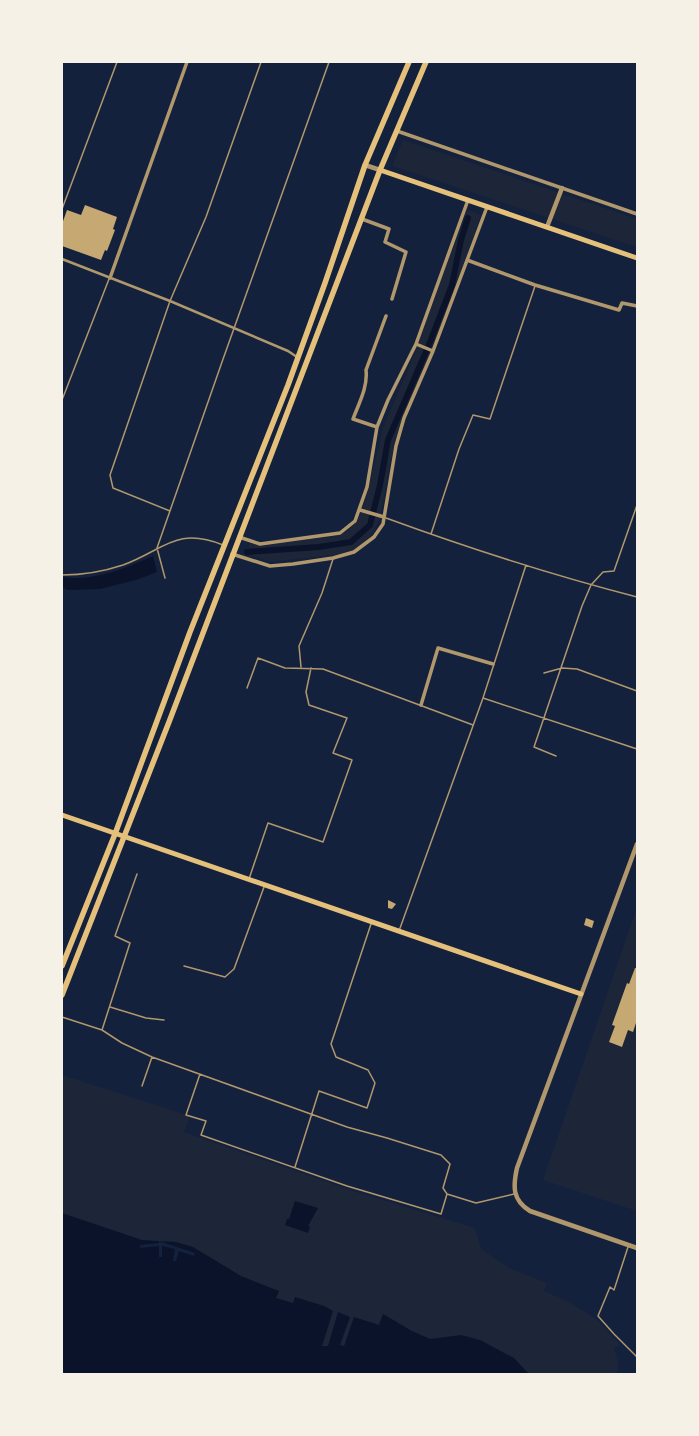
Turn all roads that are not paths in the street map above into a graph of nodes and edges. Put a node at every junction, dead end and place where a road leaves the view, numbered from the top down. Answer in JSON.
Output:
{"nodes":[{"id":1,"x":117,"y":62,"type":"edge"},
{"id":2,"x":187,"y":62,"type":"edge"},
{"id":3,"x":262,"y":62,"type":"edge"},
{"id":4,"x":329,"y":62,"type":"edge"},
{"id":5,"x":409,"y":62,"type":"edge"},
{"id":6,"x":426,"y":62,"type":"edge"},
{"id":7,"x":397,"y":131,"type":"junction"},
{"id":8,"x":365,"y":165,"type":"junction"},
{"id":9,"x":380,"y":170,"type":"junction"},
{"id":10,"x":562,"y":188,"type":"junction"},
{"id":11,"x":468,"y":200,"type":"junction"},
{"id":12,"x":487,"y":207,"type":"junction"},
{"id":13,"x":62,"y":209,"type":"edge"},
{"id":14,"x":637,"y":214,"type":"edge"},
{"id":15,"x":362,"y":219,"type":"junction"},
{"id":16,"x":547,"y":227,"type":"junction"},
{"id":17,"x":637,"y":258,"type":"edge"},
{"id":18,"x":62,"y":259,"type":"edge"},
{"id":19,"x":467,"y":260,"type":"junction"},
{"id":20,"x":110,"y":278,"type":"junction"},
{"id":21,"x":536,"y":285,"type":"junction"},
{"id":22,"x":392,"y":299,"type":"dead end"},
{"id":23,"x":170,"y":301,"type":"junction"},
{"id":24,"x":637,"y":306,"type":"edge"},
{"id":25,"x":386,"y":316,"type":"dead end"},
{"id":26,"x":234,"y":329,"type":"junction"},
{"id":27,"x":416,"y":344,"type":"junction"},
{"id":28,"x":434,"y":351,"type":"junction"},
{"id":29,"x":297,"y":357,"type":"junction"},
{"id":30,"x":62,"y":400,"type":"edge"},
{"id":31,"x":377,"y":427,"type":"junction"},
{"id":32,"x":637,"y":505,"type":"edge"},
{"id":33,"x":360,"y":510,"type":"junction"},
{"id":34,"x":170,"y":512,"type":"junction"},
{"id":35,"x":384,"y":517,"type":"junction"},
{"id":36,"x":431,"y":534,"type":"junction"},
{"id":37,"x":239,"y":537,"type":"junction"},
{"id":38,"x":225,"y":546,"type":"junction"},
{"id":39,"x":157,"y":548,"type":"junction"},
{"id":40,"x":232,"y":554,"type":"junction"},
{"id":41,"x":333,"y":558,"type":"junction"},
{"id":42,"x":526,"y":565,"type":"junction"},
{"id":43,"x":62,"y":575,"type":"edge"},
{"id":44,"x":165,"y":578,"type":"dead end"},
{"id":45,"x":591,"y":585,"type":"junction"},
{"id":46,"x":637,"y":597,"type":"edge"},
{"id":47,"x":493,"y":664,"type":"junction"},
{"id":48,"x":301,"y":667,"type":"junction"},
{"id":49,"x":311,"y":668,"type":"junction"},
{"id":50,"x":562,"y":668,"type":"junction"},
{"id":51,"x":544,"y":672,"type":"dead end"},
{"id":52,"x":247,"y":688,"type":"dead end"},
{"id":53,"x":637,"y":691,"type":"edge"},
{"id":54,"x":483,"y":698,"type":"junction"},
{"id":55,"x":421,"y":706,"type":"junction"},
{"id":56,"x":544,"y":718,"type":"junction"},
{"id":57,"x":473,"y":725,"type":"junction"},
{"id":58,"x":637,"y":750,"type":"edge"},
{"id":59,"x":556,"y":756,"type":"dead end"},
{"id":60,"x":62,"y":815,"type":"edge"},
{"id":61,"x":115,"y":834,"type":"junction"},
{"id":62,"x":124,"y":838,"type":"junction"},
{"id":63,"x":637,"y":844,"type":"edge"},
{"id":64,"x":137,"y":874,"type":"dead end"},
{"id":65,"x":249,"y":879,"type":"junction"},
{"id":66,"x":265,"y":885,"type":"junction"},
{"id":67,"x":372,"y":921,"type":"junction"},
{"id":68,"x":399,"y":931,"type":"junction"},
{"id":69,"x":62,"y":966,"type":"edge"},
{"id":70,"x":184,"y":966,"type":"dead end"},
{"id":71,"x":581,"y":994,"type":"junction"},
{"id":72,"x":62,"y":995,"type":"edge"},
{"id":73,"x":110,"y":1007,"type":"junction"},
{"id":74,"x":62,"y":1017,"type":"edge"},
{"id":75,"x":164,"y":1020,"type":"dead end"},
{"id":76,"x":102,"y":1030,"type":"junction"},
{"id":77,"x":152,"y":1057,"type":"junction"},
{"id":78,"x":200,"y":1074,"type":"junction"},
{"id":79,"x":142,"y":1086,"type":"dead end"},
{"id":80,"x":311,"y":1115,"type":"junction"},
{"id":81,"x":295,"y":1167,"type":"junction"},
{"id":82,"x":514,"y":1193,"type":"junction"},
{"id":83,"x":447,"y":1194,"type":"junction"},
{"id":84,"x":629,"y":1245,"type":"junction"},
{"id":85,"x":637,"y":1248,"type":"edge"},
{"id":86,"x":637,"y":1357,"type":"edge"}],
"edges":[{"from":1,"to":13,"type":"lane"},
{"from":2,"to":20,"type":"street"},
{"from":3,"to":23,"type":"lane"},
{"from":4,"to":26,"type":"lane"},
{"from":5,"to":8,"type":"main road"},
{"from":6,"to":7,"type":"main road"},
{"from":7,"to":9,"type":"main road"},
{"from":7,"to":10,"type":"street"},
{"from":8,"to":9,"type":"street"},
{"from":8,"to":29,"type":"main road"},
{"from":9,"to":11,"type":"main road"},
{"from":9,"to":15,"type":"main road"},
{"from":10,"to":14,"type":"street"},
{"from":10,"to":16,"type":"street"},
{"from":11,"to":12,"type":"main road"},
{"from":11,"to":27,"type":"street"},
{"from":12,"to":16,"type":"main road"},
{"from":12,"to":19,"type":"street"},
{"from":15,"to":22,"type":"street"},
{"from":15,"to":37,"type":"main road"},
{"from":16,"to":17,"type":"main road"},
{"from":18,"to":20,"type":"street"},
{"from":19,"to":21,"type":"street"},
{"from":19,"to":28,"type":"street"},
{"from":20,"to":23,"type":"street"},
{"from":20,"to":30,"type":"lane"},
{"from":21,"to":24,"type":"street"},
{"from":21,"to":36,"type":"lane"},
{"from":23,"to":26,"type":"street"},
{"from":23,"to":34,"type":"lane"},
{"from":25,"to":31,"type":"street"},
{"from":26,"to":29,"type":"street"},
{"from":26,"to":34,"type":"lane"},
{"from":27,"to":28,"type":"street"},
{"from":27,"to":31,"type":"street"},
{"from":28,"to":35,"type":"street"},
{"from":29,"to":38,"type":"main road"},
{"from":31,"to":33,"type":"street"},
{"from":32,"to":45,"type":"lane"},
{"from":33,"to":35,"type":"street"},
{"from":33,"to":37,"type":"street"},
{"from":34,"to":39,"type":"lane"},
{"from":35,"to":36,"type":"lane"},
{"from":35,"to":41,"type":"street"},
{"from":36,"to":42,"type":"lane"},
{"from":37,"to":40,"type":"main road"},
{"from":38,"to":39,"type":"lane"},
{"from":38,"to":61,"type":"main road"},
{"from":39,"to":43,"type":"lane"},
{"from":39,"to":44,"type":"lane"},
{"from":40,"to":41,"type":"street"},
{"from":40,"to":62,"type":"main road"},
{"from":41,"to":48,"type":"lane"},
{"from":42,"to":45,"type":"lane"},
{"from":42,"to":47,"type":"lane"},
{"from":45,"to":46,"type":"lane"},
{"from":45,"to":50,"type":"lane"},
{"from":47,"to":54,"type":"lane"},
{"from":47,"to":55,"type":"street"},
{"from":48,"to":49,"type":"lane"},
{"from":48,"to":52,"type":"lane"},
{"from":49,"to":55,"type":"lane"},
{"from":49,"to":65,"type":"lane"},
{"from":50,"to":51,"type":"lane"},
{"from":50,"to":53,"type":"lane"},
{"from":50,"to":56,"type":"lane"},
{"from":54,"to":56,"type":"lane"},
{"from":54,"to":57,"type":"lane"},
{"from":55,"to":57,"type":"lane"},
{"from":56,"to":58,"type":"lane"},
{"from":56,"to":59,"type":"lane"},
{"from":57,"to":68,"type":"lane"},
{"from":60,"to":61,"type":"main road"},
{"from":61,"to":62,"type":"main road"},
{"from":61,"to":69,"type":"main road"},
{"from":62,"to":65,"type":"main road"},
{"from":62,"to":72,"type":"main road"},
{"from":63,"to":71,"type":"street"},
{"from":64,"to":73,"type":"lane"},
{"from":65,"to":66,"type":"main road"},
{"from":66,"to":67,"type":"main road"},
{"from":66,"to":70,"type":"lane"},
{"from":67,"to":68,"type":"main road"},
{"from":67,"to":80,"type":"lane"},
{"from":68,"to":71,"type":"main road"},
{"from":71,"to":82,"type":"street"},
{"from":73,"to":75,"type":"lane"},
{"from":73,"to":76,"type":"lane"},
{"from":74,"to":76,"type":"lane"},
{"from":76,"to":77,"type":"lane"},
{"from":77,"to":78,"type":"lane"},
{"from":77,"to":79,"type":"lane"},
{"from":78,"to":80,"type":"lane"},
{"from":78,"to":81,"type":"lane"},
{"from":80,"to":81,"type":"lane"},
{"from":80,"to":83,"type":"lane"},
{"from":81,"to":83,"type":"lane"},
{"from":82,"to":83,"type":"lane"},
{"from":82,"to":84,"type":"street"},
{"from":84,"to":85,"type":"street"},
{"from":84,"to":86,"type":"lane"}]}
